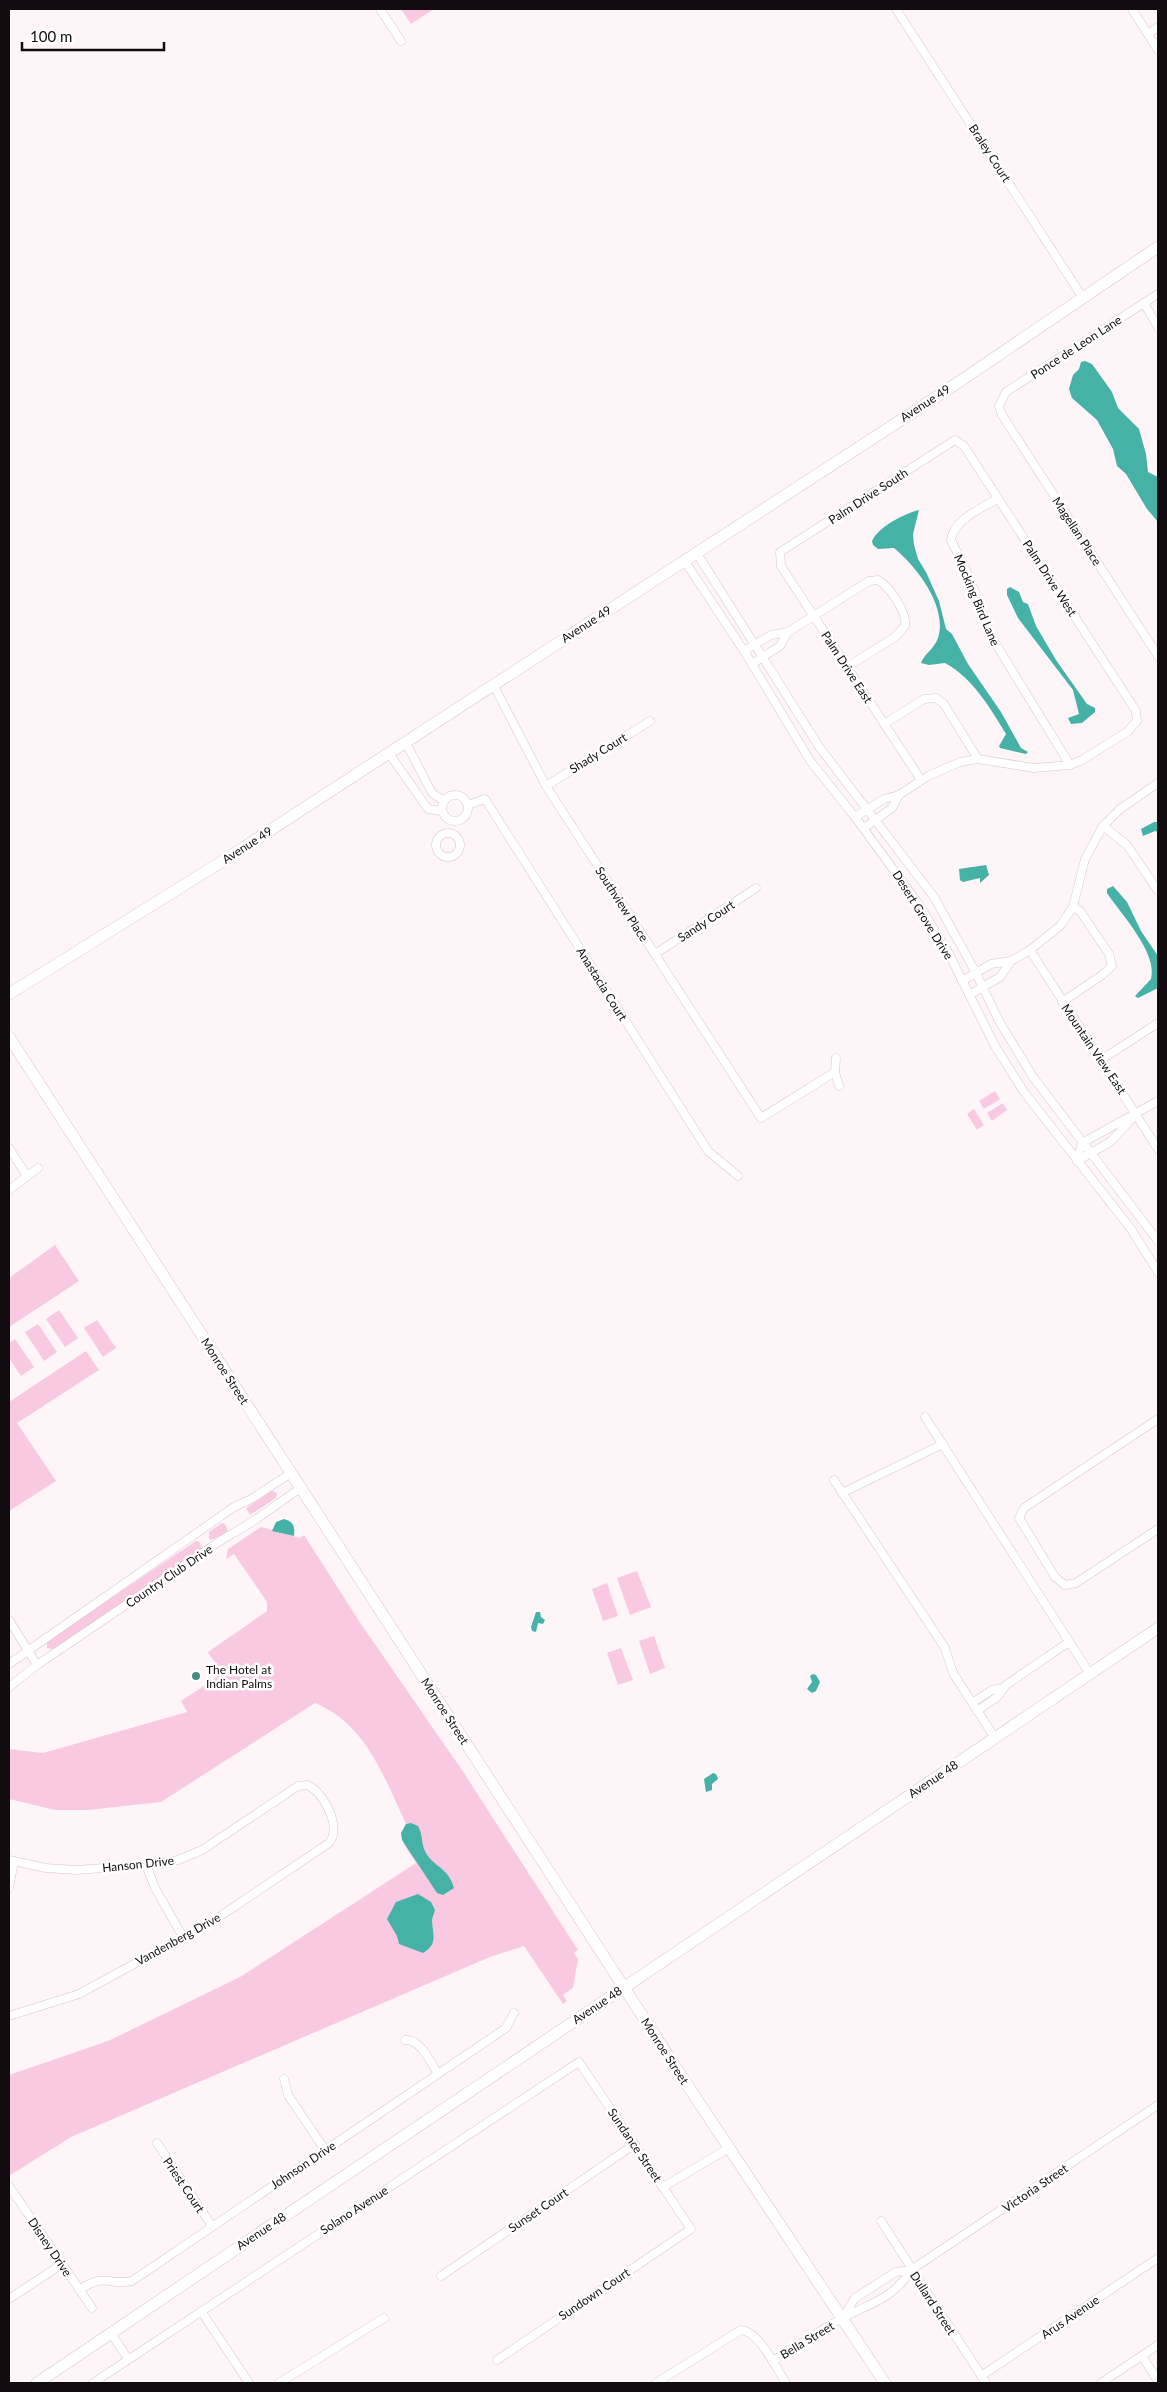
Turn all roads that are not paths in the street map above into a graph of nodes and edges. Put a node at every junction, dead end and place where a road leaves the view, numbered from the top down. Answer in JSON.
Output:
{"nodes":[{"id":1,"x":380,"y":9,"type":"edge"},
{"id":2,"x":896,"y":9,"type":"edge"},
{"id":3,"x":1132,"y":9,"type":"edge"},
{"id":4,"x":1158,"y":27,"type":"edge"},
{"id":5,"x":1148,"y":34,"type":"junction"},
{"id":6,"x":401,"y":42,"type":"dead end"},
{"id":7,"x":1158,"y":50,"type":"edge"},
{"id":8,"x":1158,"y":247,"type":"edge"},
{"id":9,"x":1158,"y":294,"type":"edge"},
{"id":10,"x":1083,"y":298,"type":"junction"},
{"id":11,"x":1144,"y":302,"type":"junction"},
{"id":12,"x":1158,"y":327,"type":"edge"},
{"id":13,"x":999,"y":406,"type":"joint"},
{"id":14,"x":955,"y":440,"type":"joint"},
{"id":15,"x":997,"y":499,"type":"junction"},
{"id":16,"x":696,"y":552,"type":"junction"},
{"id":17,"x":780,"y":552,"type":"joint"},
{"id":18,"x":684,"y":560,"type":"junction"},
{"id":19,"x":813,"y":616,"type":"junction"},
{"id":20,"x":788,"y":632,"type":"junction"},
{"id":21,"x":755,"y":645,"type":"junction"},
{"id":22,"x":744,"y":651,"type":"junction"},
{"id":23,"x":1158,"y":656,"type":"edge"},
{"id":24,"x":763,"y":658,"type":"junction"},
{"id":25,"x":752,"y":664,"type":"junction"},
{"id":26,"x":847,"y":667,"type":"junction"},
{"id":27,"x":494,"y":684,"type":"junction"},
{"id":28,"x":650,"y":721,"type":"dead end"},
{"id":29,"x":884,"y":724,"type":"junction"},
{"id":30,"x":405,"y":741,"type":"junction"},
{"id":31,"x":388,"y":752,"type":"junction"},
{"id":32,"x":978,"y":759,"type":"junction"},
{"id":33,"x":1070,"y":765,"type":"junction"},
{"id":34,"x":921,"y":780,"type":"junction"},
{"id":35,"x":1158,"y":783,"type":"edge"},
{"id":36,"x":546,"y":786,"type":"junction"},
{"id":37,"x":899,"y":795,"type":"junction"},
{"id":38,"x":444,"y":801,"type":"junction"},
{"id":39,"x":468,"y":805,"type":"junction"},
{"id":40,"x":867,"y":809,"type":"junction"},
{"id":41,"x":442,"y":811,"type":"junction"},
{"id":42,"x":855,"y":817,"type":"junction"},
{"id":43,"x":875,"y":820,"type":"junction"},
{"id":44,"x":452,"y":821,"type":"junction"},
{"id":45,"x":1103,"y":826,"type":"junction"},
{"id":46,"x":864,"y":828,"type":"junction"},
{"id":47,"x":451,"y":833,"type":"dead end"},
{"id":48,"x":756,"y":888,"type":"dead end"},
{"id":49,"x":1158,"y":891,"type":"edge"},
{"id":50,"x":1073,"y":907,"type":"junction"},
{"id":51,"x":1030,"y":950,"type":"junction"},
{"id":52,"x":655,"y":954,"type":"junction"},
{"id":53,"x":1011,"y":960,"type":"junction"},
{"id":54,"x":976,"y":973,"type":"junction"},
{"id":55,"x":962,"y":981,"type":"junction"},
{"id":56,"x":983,"y":987,"type":"junction"},
{"id":57,"x":9,"y":994,"type":"edge"},
{"id":58,"x":969,"y":995,"type":"junction"},
{"id":59,"x":1062,"y":1002,"type":"junction"},
{"id":60,"x":1158,"y":1024,"type":"edge"},
{"id":61,"x":9,"y":1037,"type":"edge"},
{"id":62,"x":836,"y":1058,"type":"dead end"},
{"id":63,"x":1101,"y":1060,"type":"junction"},
{"id":64,"x":835,"y":1072,"type":"junction"},
{"id":65,"x":839,"y":1086,"type":"dead end"},
{"id":66,"x":1158,"y":1101,"type":"edge"},
{"id":67,"x":1137,"y":1114,"type":"junction"},
{"id":68,"x":1082,"y":1142,"type":"junction"},
{"id":69,"x":9,"y":1148,"type":"edge"},
{"id":70,"x":1158,"y":1149,"type":"edge"},
{"id":71,"x":1091,"y":1154,"type":"junction"},
{"id":72,"x":1077,"y":1161,"type":"junction"},
{"id":73,"x":38,"y":1168,"type":"dead end"},
{"id":74,"x":27,"y":1176,"type":"junction"},
{"id":75,"x":738,"y":1176,"type":"dead end"},
{"id":76,"x":9,"y":1190,"type":"edge"},
{"id":77,"x":1158,"y":1241,"type":"edge"},
{"id":78,"x":1158,"y":1272,"type":"edge"},
{"id":79,"x":925,"y":1417,"type":"dead end"},
{"id":80,"x":1158,"y":1419,"type":"edge"},
{"id":81,"x":943,"y":1444,"type":"junction"},
{"id":82,"x":291,"y":1473,"type":"junction"},
{"id":83,"x":834,"y":1480,"type":"dead end"},
{"id":84,"x":301,"y":1488,"type":"junction"},
{"id":85,"x":842,"y":1493,"type":"junction"},
{"id":86,"x":1158,"y":1529,"type":"edge"},
{"id":87,"x":9,"y":1620,"type":"edge"},
{"id":88,"x":1158,"y":1628,"type":"edge"},
{"id":89,"x":1069,"y":1642,"type":"junction"},
{"id":90,"x":27,"y":1649,"type":"junction"},
{"id":91,"x":9,"y":1664,"type":"edge"},
{"id":92,"x":37,"y":1665,"type":"junction"},
{"id":93,"x":1090,"y":1674,"type":"junction"},
{"id":94,"x":9,"y":1687,"type":"edge"},
{"id":95,"x":1003,"y":1688,"type":"junction"},
{"id":96,"x":972,"y":1703,"type":"junction"},
{"id":97,"x":977,"y":1711,"type":"junction"},
{"id":98,"x":995,"y":1738,"type":"junction"},
{"id":99,"x":334,"y":1837,"type":"joint"},
{"id":100,"x":11,"y":1861,"type":"edge"},
{"id":101,"x":146,"y":1865,"type":"junction"},
{"id":102,"x":9,"y":1888,"type":"edge"},
{"id":103,"x":183,"y":1937,"type":"junction"},
{"id":104,"x":623,"y":1987,"type":"junction"},
{"id":105,"x":514,"y":2013,"type":"dead end"},
{"id":106,"x":9,"y":2016,"type":"edge"},
{"id":107,"x":405,"y":2040,"type":"dead end"},
{"id":108,"x":579,"y":2062,"type":"joint"},
{"id":109,"x":438,"y":2074,"type":"junction"},
{"id":110,"x":284,"y":2079,"type":"dead end"},
{"id":111,"x":1158,"y":2106,"type":"edge"},
{"id":112,"x":156,"y":2143,"type":"dead end"},
{"id":113,"x":634,"y":2144,"type":"junction"},
{"id":114,"x":729,"y":2148,"type":"junction"},
{"id":115,"x":325,"y":2150,"type":"junction"},
{"id":116,"x":9,"y":2186,"type":"edge"},
{"id":117,"x":663,"y":2187,"type":"junction"},
{"id":118,"x":881,"y":2221,"type":"dead end"},
{"id":119,"x":212,"y":2226,"type":"junction"},
{"id":120,"x":691,"y":2229,"type":"joint"},
{"id":121,"x":1158,"y":2258,"type":"edge"},
{"id":122,"x":62,"y":2264,"type":"junction"},
{"id":123,"x":912,"y":2270,"type":"junction"},
{"id":124,"x":441,"y":2276,"type":"dead end"},
{"id":125,"x":79,"y":2290,"type":"junction"},
{"id":126,"x":9,"y":2299,"type":"edge"},
{"id":127,"x":92,"y":2308,"type":"dead end"},
{"id":128,"x":201,"y":2311,"type":"junction"},
{"id":129,"x":384,"y":2318,"type":"dead end"},
{"id":130,"x":842,"y":2319,"type":"junction"},
{"id":131,"x":111,"y":2333,"type":"junction"},
{"id":132,"x":1158,"y":2345,"type":"edge"},
{"id":133,"x":1142,"y":2356,"type":"junction"},
{"id":134,"x":128,"y":2359,"type":"junction"},
{"id":135,"x":497,"y":2360,"type":"dead end"},
{"id":136,"x":772,"y":2362,"type":"junction"},
{"id":137,"x":984,"y":2380,"type":"edge"},
{"id":138,"x":1158,"y":2381,"type":"edge"},
{"id":139,"x":37,"y":2383,"type":"edge"},
{"id":140,"x":93,"y":2383,"type":"edge"},
{"id":141,"x":249,"y":2383,"type":"edge"},
{"id":142,"x":279,"y":2383,"type":"edge"},
{"id":143,"x":656,"y":2383,"type":"edge"},
{"id":144,"x":786,"y":2383,"type":"edge"},
{"id":145,"x":885,"y":2383,"type":"edge"},
{"id":146,"x":1101,"y":2383,"type":"edge"}],
"edges":[{"from":1,"to":6,"type":"street"},
{"from":2,"to":10,"type":"street","name":"Braley Court"},
{"from":3,"to":5,"type":"street"},
{"from":4,"to":5,"type":"street"},
{"from":5,"to":7,"type":"street"},
{"from":8,"to":10,"type":"main road","name":"Avenue 49"},
{"from":9,"to":11,"type":"street","name":"Ponce de Leon Lane"},
{"from":10,"to":16,"type":"main road","name":"Avenue 49"},
{"from":11,"to":12,"type":"street"},
{"from":11,"to":13,"type":"street","name":"Ponce de Leon Lane"},
{"from":13,"to":23,"type":"street","name":"Magellan Place"},
{"from":14,"to":15,"type":"street","name":"Palm Drive West"},
{"from":14,"to":17,"type":"street","name":"Palm Drive South"},
{"from":15,"to":33,"type":"street","name":"Mocking Bird Lane"},
{"from":15,"to":33,"type":"street","name":"Palm Drive West"},
{"from":16,"to":18,"type":"main road","name":"Avenue 49"},
{"from":16,"to":21,"type":"street","name":"Desert Grove Drive"},
{"from":17,"to":19,"type":"street","name":"Palm Drive East"},
{"from":18,"to":22,"type":"street","name":"Desert Grove Drive"},
{"from":18,"to":27,"type":"main road","name":"Avenue 49"},
{"from":19,"to":20,"type":"street"},
{"from":19,"to":26,"type":"street","name":"Palm Drive East"},
{"from":19,"to":26,"type":"street"},
{"from":20,"to":21,"type":"street"},
{"from":20,"to":24,"type":"street"},
{"from":21,"to":22,"type":"street"},
{"from":21,"to":24,"type":"street","name":"Desert Grove Drive"},
{"from":22,"to":25,"type":"street","name":"Desert Grove Drive"},
{"from":24,"to":25,"type":"street"},
{"from":24,"to":40,"type":"street","name":"Desert Grove Drive"},
{"from":25,"to":42,"type":"street","name":"Desert Grove Drive"},
{"from":26,"to":29,"type":"street","name":"Palm Drive East"},
{"from":27,"to":30,"type":"main road","name":"Avenue 49"},
{"from":27,"to":36,"type":"street","name":"Southview Place"},
{"from":28,"to":36,"type":"street","name":"Shady Court"},
{"from":29,"to":32,"type":"street"},
{"from":29,"to":34,"type":"street","name":"Palm Drive East"},
{"from":30,"to":31,"type":"main road","name":"Avenue 49"},
{"from":30,"to":38,"type":"street"},
{"from":31,"to":41,"type":"street"},
{"from":31,"to":57,"type":"main road","name":"Avenue 49"},
{"from":32,"to":33,"type":"street"},
{"from":32,"to":34,"type":"street"},
{"from":34,"to":37,"type":"street"},
{"from":35,"to":45,"type":"street"},
{"from":36,"to":52,"type":"street","name":"Southview Place"},
{"from":37,"to":40,"type":"street"},
{"from":37,"to":43,"type":"street"},
{"from":38,"to":39,"type":"street","name":"Anastacia Court"},
{"from":38,"to":41,"type":"street"},
{"from":39,"to":44,"type":"street"},
{"from":39,"to":75,"type":"street","name":"Anastacia Court"},
{"from":40,"to":42,"type":"street"},
{"from":40,"to":43,"type":"street","name":"Desert Grove Drive"},
{"from":41,"to":44,"type":"street"},
{"from":42,"to":46,"type":"street","name":"Desert Grove Drive"},
{"from":43,"to":46,"type":"street"},
{"from":43,"to":54,"type":"street","name":"Desert Grove Drive"},
{"from":44,"to":47,"type":"street"},
{"from":45,"to":49,"type":"street"},
{"from":45,"to":50,"type":"street"},
{"from":46,"to":55,"type":"street","name":"Desert Grove Drive"},
{"from":48,"to":52,"type":"street","name":"Sandy Court"},
{"from":50,"to":51,"type":"street"},
{"from":50,"to":59,"type":"street"},
{"from":51,"to":53,"type":"street"},
{"from":51,"to":59,"type":"street","name":"Mountain View East"},
{"from":52,"to":64,"type":"street","name":"Southview Place"},
{"from":53,"to":54,"type":"street"},
{"from":53,"to":56,"type":"street"},
{"from":54,"to":55,"type":"street"},
{"from":54,"to":56,"type":"street","name":"Desert Grove Drive"},
{"from":55,"to":58,"type":"street","name":"Desert Grove Drive"},
{"from":56,"to":58,"type":"street"},
{"from":56,"to":68,"type":"street","name":"Desert Grove Drive"},
{"from":58,"to":72,"type":"street","name":"Desert Grove Drive"},
{"from":59,"to":63,"type":"street","name":"Mountain View East"},
{"from":60,"to":63,"type":"street"},
{"from":61,"to":82,"type":"main road","name":"Monroe Street"},
{"from":62,"to":64,"type":"street"},
{"from":63,"to":67,"type":"street","name":"Mountain View East"},
{"from":64,"to":65,"type":"street"},
{"from":66,"to":67,"type":"street"},
{"from":67,"to":68,"type":"street"},
{"from":67,"to":70,"type":"street","name":"Mountain View East"},
{"from":67,"to":71,"type":"street"},
{"from":68,"to":71,"type":"street","name":"Desert Grove Drive"},
{"from":68,"to":72,"type":"street"},
{"from":69,"to":74,"type":"street"},
{"from":71,"to":72,"type":"street"},
{"from":71,"to":77,"type":"street","name":"Desert Grove Drive"},
{"from":72,"to":78,"type":"street","name":"Desert Grove Drive"},
{"from":73,"to":74,"type":"street"},
{"from":74,"to":76,"type":"street"},
{"from":79,"to":81,"type":"street"},
{"from":80,"to":86,"type":"street"},
{"from":81,"to":85,"type":"street"},
{"from":81,"to":89,"type":"street"},
{"from":82,"to":84,"type":"main road","name":"Monroe Street"},
{"from":82,"to":90,"type":"street","name":"Country Club Drive"},
{"from":83,"to":85,"type":"street"},
{"from":84,"to":92,"type":"street","name":"Country Club Drive"},
{"from":84,"to":104,"type":"main road","name":"Monroe Street"},
{"from":85,"to":96,"type":"street"},
{"from":87,"to":90,"type":"street"},
{"from":88,"to":93,"type":"main road","name":"Avenue 48"},
{"from":89,"to":93,"type":"street"},
{"from":89,"to":95,"type":"street"},
{"from":90,"to":91,"type":"street"},
{"from":90,"to":92,"type":"street"},
{"from":92,"to":94,"type":"street"},
{"from":93,"to":98,"type":"main road","name":"Avenue 48"},
{"from":95,"to":96,"type":"street"},
{"from":95,"to":97,"type":"street"},
{"from":96,"to":97,"type":"street"},
{"from":97,"to":98,"type":"street"},
{"from":98,"to":104,"type":"main road","name":"Avenue 48"},
{"from":99,"to":101,"type":"street","name":"Hanson Drive"},
{"from":99,"to":103,"type":"street","name":"Vandenberg Drive"},
{"from":100,"to":101,"type":"street","name":"Hanson Drive"},
{"from":100,"to":102,"type":"street"},
{"from":101,"to":103,"type":"street"},
{"from":103,"to":106,"type":"street","name":"Vandenberg Drive"},
{"from":104,"to":114,"type":"main road","name":"Monroe Street"},
{"from":104,"to":131,"type":"main road","name":"Avenue 48"},
{"from":105,"to":109,"type":"street","name":"Johnson Drive"},
{"from":107,"to":109,"type":"street"},
{"from":108,"to":113,"type":"street","name":"Sundance Street"},
{"from":108,"to":128,"type":"street","name":"Solano Avenue"},
{"from":109,"to":115,"type":"street","name":"Johnson Drive"},
{"from":110,"to":115,"type":"street"},
{"from":111,"to":123,"type":"street","name":"Victoria Street"},
{"from":112,"to":119,"type":"street","name":"Priest Court"},
{"from":113,"to":117,"type":"street","name":"Sundance Street"},
{"from":113,"to":124,"type":"street","name":"Sunset Court"},
{"from":114,"to":117,"type":"street"},
{"from":114,"to":130,"type":"main road","name":"Monroe Street"},
{"from":115,"to":119,"type":"street","name":"Johnson Drive"},
{"from":116,"to":122,"type":"street","name":"Disney Drive"},
{"from":117,"to":120,"type":"street","name":"Sundance Street"},
{"from":118,"to":123,"type":"street","name":"Dullard Street"},
{"from":119,"to":125,"type":"street","name":"Johnson Drive"},
{"from":120,"to":135,"type":"street","name":"Sundown Court"},
{"from":121,"to":137,"type":"street","name":"Arus Avenue"},
{"from":122,"to":125,"type":"street","name":"Disney Drive"},
{"from":122,"to":126,"type":"street"},
{"from":123,"to":130,"type":"street","name":"Victoria Street"},
{"from":123,"to":130,"type":"street","name":"Victoria Street"},
{"from":123,"to":137,"type":"street","name":"Dullard Street"},
{"from":125,"to":127,"type":"street","name":"Disney Drive"},
{"from":128,"to":134,"type":"street","name":"Solano Avenue"},
{"from":128,"to":141,"type":"street"},
{"from":129,"to":142,"type":"street"},
{"from":130,"to":136,"type":"street","name":"Bella Street"},
{"from":130,"to":145,"type":"main road","name":"Monroe Street"},
{"from":131,"to":134,"type":"street"},
{"from":131,"to":139,"type":"main road","name":"Avenue 48"},
{"from":132,"to":133,"type":"street"},
{"from":133,"to":138,"type":"street"},
{"from":133,"to":146,"type":"street"},
{"from":134,"to":140,"type":"street","name":"Solano Avenue"},
{"from":136,"to":143,"type":"street"},
{"from":136,"to":144,"type":"street"}]}
